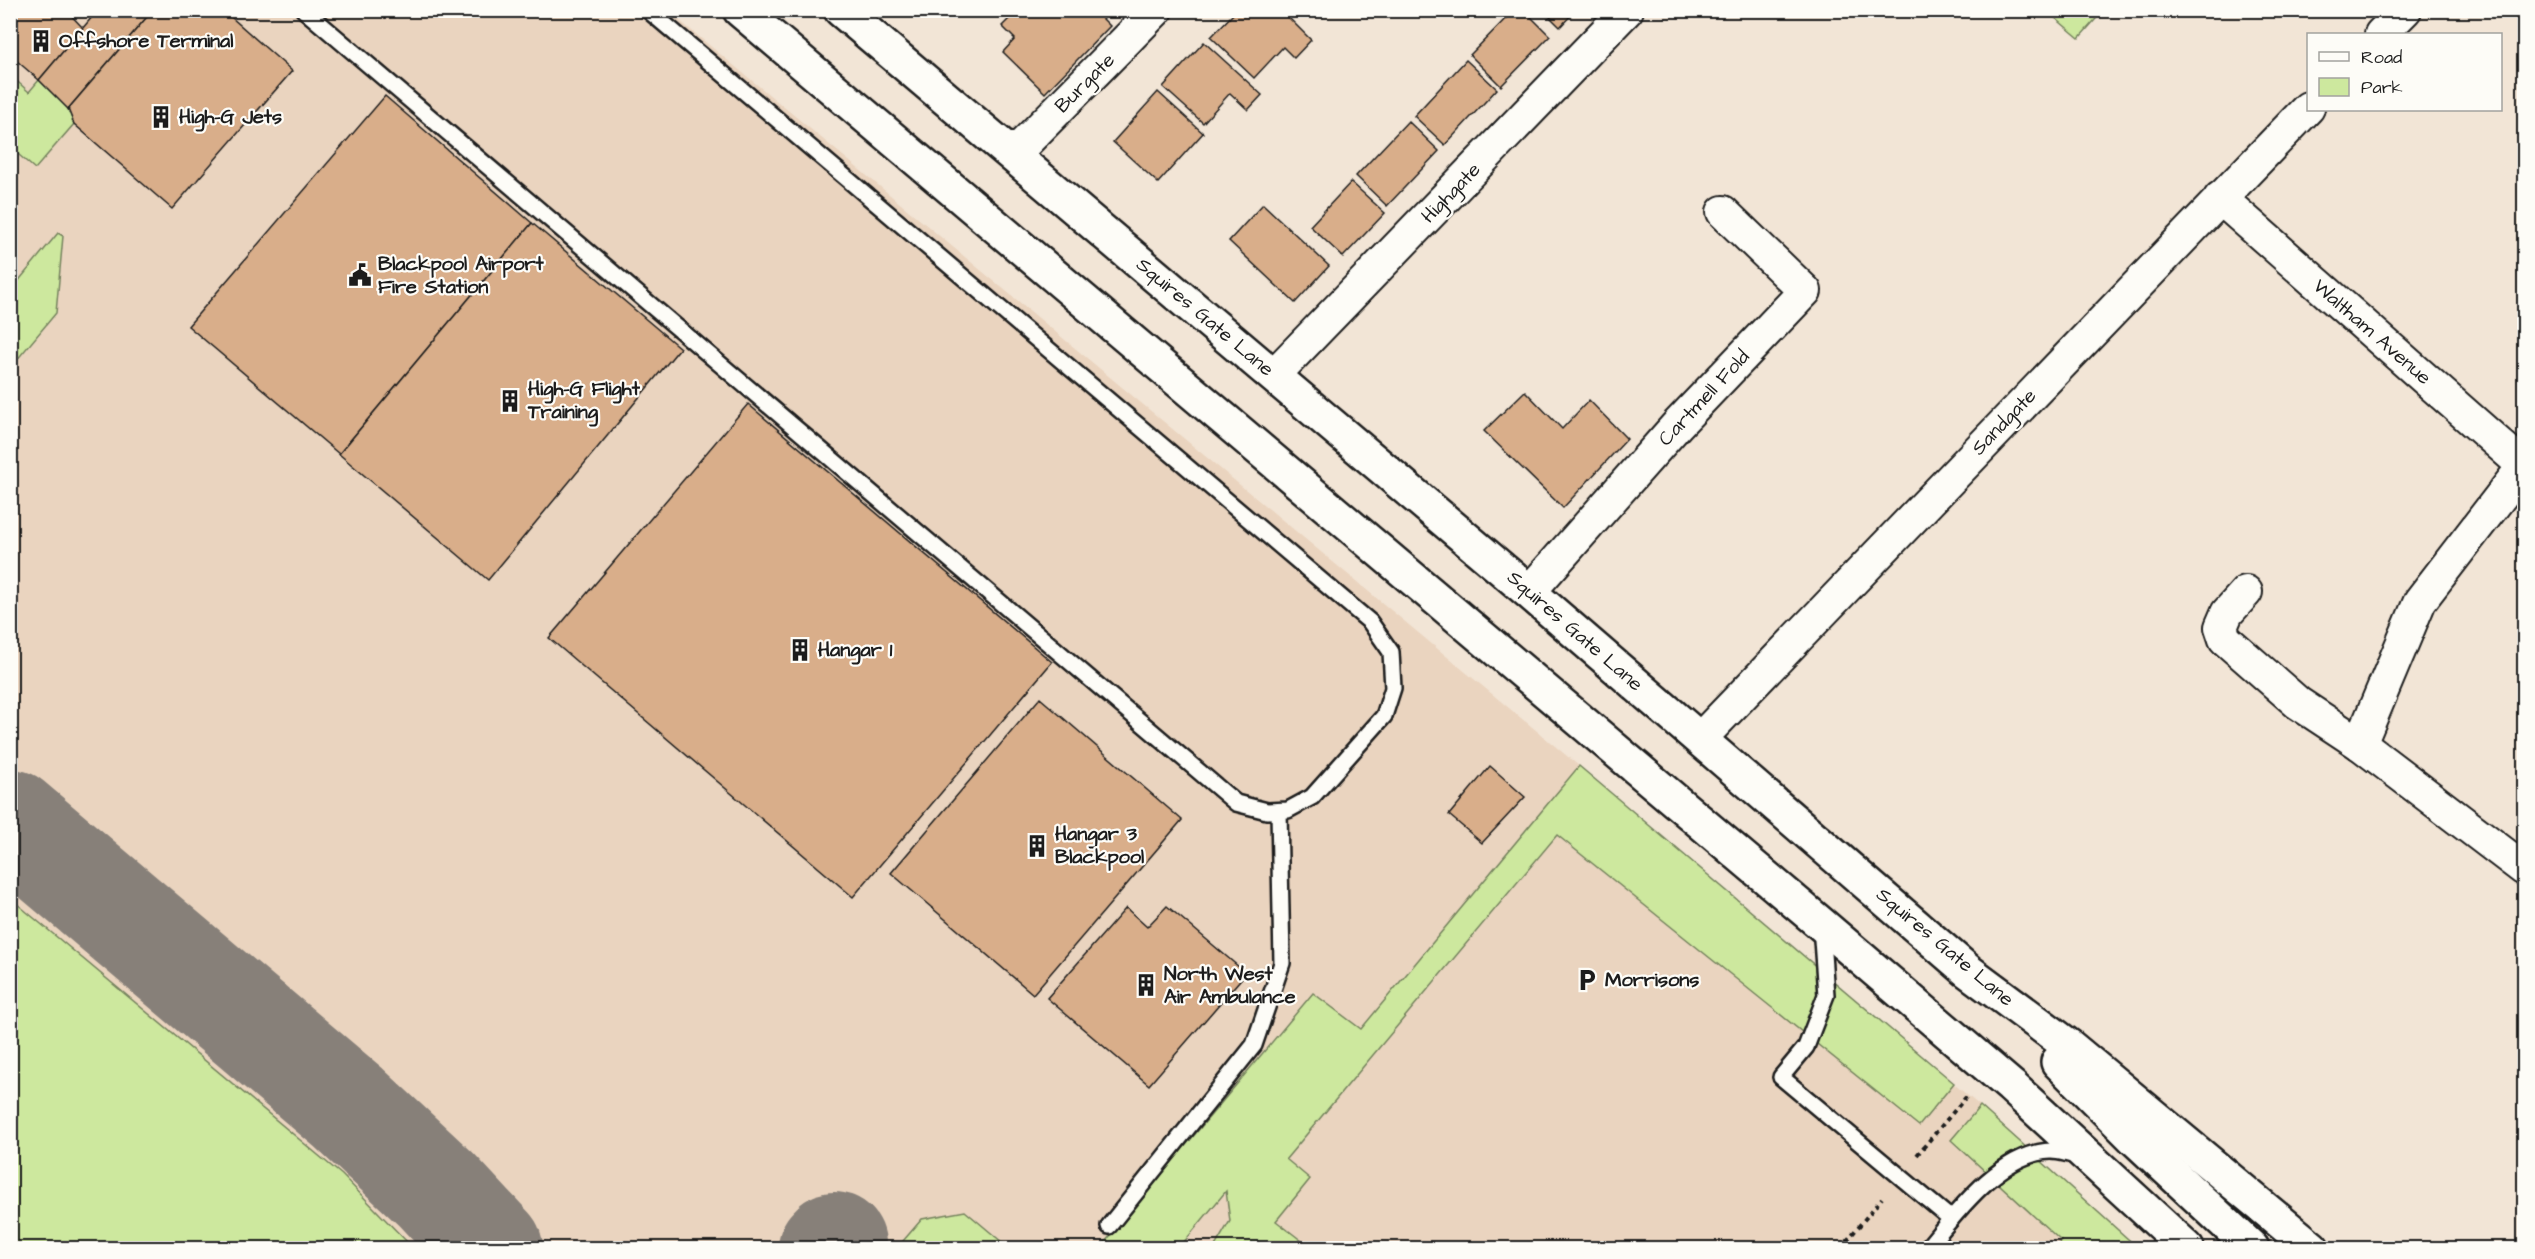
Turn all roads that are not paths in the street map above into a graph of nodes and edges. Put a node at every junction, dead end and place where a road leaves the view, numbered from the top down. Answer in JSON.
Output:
{"nodes":[{"id":1,"x":304,"y":10,"type":"edge"},
{"id":2,"x":648,"y":10,"type":"edge"},
{"id":3,"x":740,"y":10,"type":"edge"},
{"id":4,"x":841,"y":10,"type":"edge"},
{"id":5,"x":1156,"y":10,"type":"edge"},
{"id":6,"x":1627,"y":10,"type":"edge"},
{"id":7,"x":2405,"y":10,"type":"edge"},
{"id":8,"x":2382,"y":33,"type":"edge"},
{"id":9,"x":2307,"y":109,"type":"edge"},
{"id":10,"x":1014,"y":155,"type":"junction"},
{"id":11,"x":2220,"y":198,"type":"junction"},
{"id":12,"x":1723,"y":212,"type":"dead end"},
{"id":13,"x":1274,"y":375,"type":"junction"},
{"id":14,"x":2524,"y":466,"type":"edge"},
{"id":15,"x":1529,"y":592,"type":"junction"},
{"id":16,"x":2246,"y":592,"type":"dead end"},
{"id":17,"x":1701,"y":738,"type":"junction"},
{"id":18,"x":2360,"y":744,"type":"junction"},
{"id":19,"x":1279,"y":811,"type":"junction"},
{"id":20,"x":2524,"y":869,"type":"edge"},
{"id":21,"x":1820,"y":923,"type":"junction"},
{"id":22,"x":1968,"y":971,"type":"junction"},
{"id":23,"x":2090,"y":1158,"type":"junction"},
{"id":24,"x":1951,"y":1219,"type":"junction"},
{"id":25,"x":1109,"y":1226,"type":"dead end"},
{"id":26,"x":1926,"y":1248,"type":"edge"},
{"id":27,"x":2187,"y":1248,"type":"edge"},
{"id":28,"x":2252,"y":1248,"type":"edge"},
{"id":29,"x":2312,"y":1248,"type":"edge"}],
"edges":[{"from":1,"to":19,"type":"lane"},
{"from":2,"to":19,"type":"lane"},
{"from":3,"to":21,"type":"main road"},
{"from":4,"to":10,"type":"main road","name":"Squires Gate Lane"},
{"from":5,"to":10,"type":"street","name":"Burgate"},
{"from":6,"to":13,"type":"street","name":"Highgate"},
{"from":7,"to":8,"type":"street"},
{"from":9,"to":11,"type":"street","name":"Sandgate"},
{"from":10,"to":13,"type":"main road","name":"Squires Gate Lane"},
{"from":11,"to":14,"type":"street","name":"Waltham Avenue"},
{"from":11,"to":17,"type":"street","name":"Sandgate"},
{"from":12,"to":15,"type":"street","name":"Cartmell Fold"},
{"from":13,"to":15,"type":"main road","name":"Squires Gate Lane"},
{"from":14,"to":18,"type":"street"},
{"from":15,"to":17,"type":"main road","name":"Squires Gate Lane"},
{"from":16,"to":18,"type":"street"},
{"from":17,"to":22,"type":"main road","name":"Squires Gate Lane"},
{"from":18,"to":20,"type":"street"},
{"from":19,"to":25,"type":"lane"},
{"from":21,"to":23,"type":"main road"},
{"from":21,"to":24,"type":"lane"},
{"from":22,"to":28,"type":"main road"},
{"from":22,"to":29,"type":"main road","name":"Squires Gate Lane"},
{"from":23,"to":24,"type":"lane"},
{"from":23,"to":27,"type":"main road"},
{"from":24,"to":26,"type":"lane"}]}
